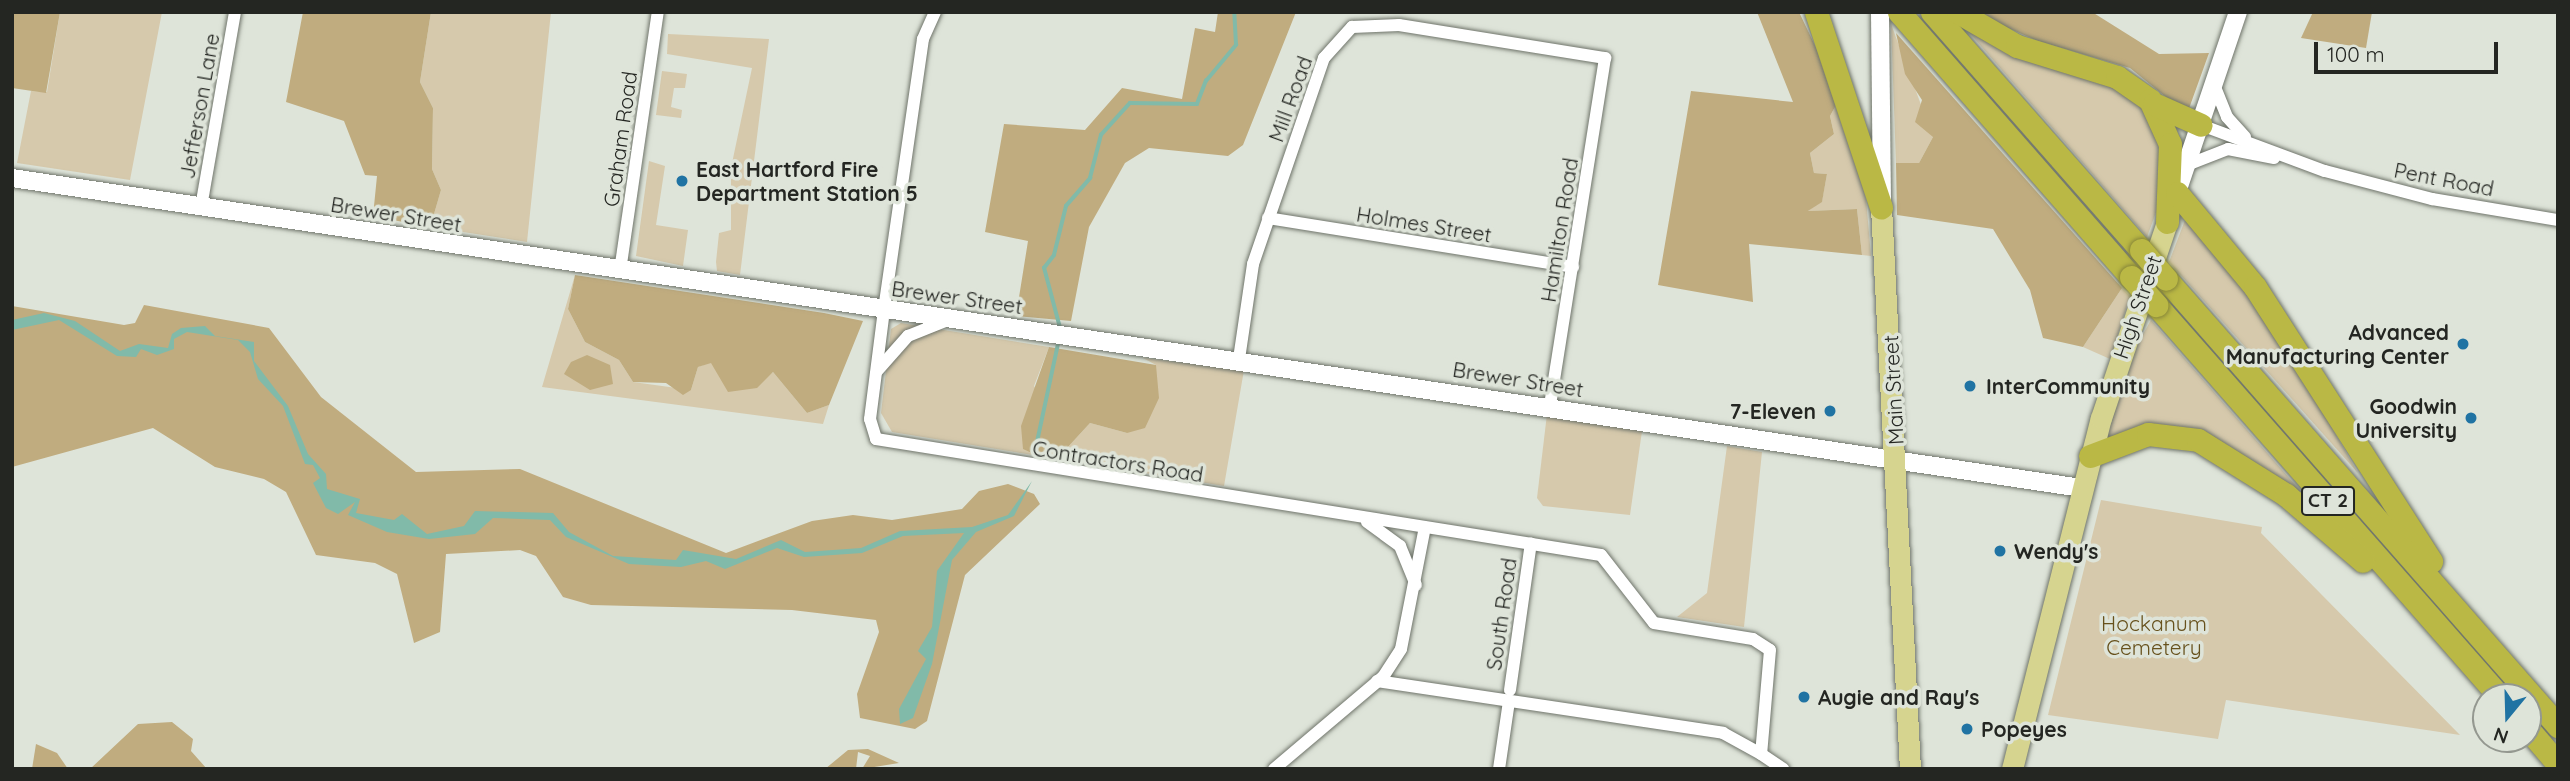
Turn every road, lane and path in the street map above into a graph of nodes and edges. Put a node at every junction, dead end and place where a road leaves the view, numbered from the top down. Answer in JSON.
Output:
{"nodes":[{"id":1,"x":235,"y":12,"type":"edge"},
{"id":2,"x":657,"y":12,"type":"edge"},
{"id":3,"x":935,"y":12,"type":"edge"},
{"id":4,"x":1816,"y":12,"type":"edge"},
{"id":5,"x":1881,"y":12,"type":"edge"},
{"id":6,"x":1899,"y":12,"type":"edge"},
{"id":7,"x":1932,"y":12,"type":"edge"},
{"id":8,"x":1958,"y":12,"type":"edge"},
{"id":9,"x":2238,"y":12,"type":"edge"},
{"id":10,"x":1605,"y":58,"type":"joint"},
{"id":11,"x":2215,"y":87,"type":"junction"},
{"id":12,"x":2154,"y":104,"type":"junction"},
{"id":13,"x":2201,"y":125,"type":"junction"},
{"id":14,"x":2251,"y":141,"type":"junction"},
{"id":15,"x":2187,"y":165,"type":"junction"},
{"id":16,"x":2325,"y":172,"type":"junction"},
{"id":17,"x":12,"y":178,"type":"edge"},
{"id":18,"x":2177,"y":193,"type":"junction"},
{"id":19,"x":201,"y":207,"type":"junction"},
{"id":20,"x":1881,"y":207,"type":"junction"},
{"id":21,"x":1268,"y":218,"type":"junction"},
{"id":22,"x":2558,"y":220,"type":"edge"},
{"id":23,"x":2167,"y":222,"type":"junction"},
{"id":24,"x":1573,"y":267,"type":"junction"},
{"id":25,"x":620,"y":271,"type":"junction"},
{"id":26,"x":884,"y":310,"type":"junction"},
{"id":27,"x":951,"y":319,"type":"junction"},
{"id":28,"x":1239,"y":359,"type":"junction"},
{"id":29,"x":876,"y":371,"type":"junction"},
{"id":30,"x":1550,"y":407,"type":"junction"},
{"id":31,"x":2090,"y":456,"type":"junction"},
{"id":32,"x":1896,"y":459,"type":"junction"},
{"id":33,"x":2082,"y":488,"type":"junction"},
{"id":34,"x":1357,"y":517,"type":"junction"},
{"id":35,"x":1425,"y":527,"type":"junction"},
{"id":36,"x":1531,"y":543,"type":"junction"},
{"id":37,"x":1417,"y":591,"type":"junction"},
{"id":38,"x":2430,"y":617,"type":"junction"},
{"id":39,"x":2482,"y":639,"type":"junction"},
{"id":40,"x":1377,"y":681,"type":"junction"},
{"id":41,"x":2488,"y":683,"type":"edge"},
{"id":42,"x":1509,"y":695,"type":"junction"},
{"id":43,"x":2558,"y":726,"type":"edge"},
{"id":44,"x":2542,"y":745,"type":"edge"},
{"id":45,"x":1761,"y":754,"type":"junction"},
{"id":46,"x":2558,"y":764,"type":"edge"},
{"id":47,"x":1274,"y":769,"type":"edge"},
{"id":48,"x":1499,"y":769,"type":"edge"},
{"id":49,"x":1783,"y":769,"type":"edge"},
{"id":50,"x":1910,"y":769,"type":"edge"},
{"id":51,"x":2012,"y":769,"type":"edge"}],
"edges":[{"from":1,"to":19,"type":"street","name":"Jefferson Lane"},
{"from":2,"to":25,"type":"street","name":"Graham Road"},
{"from":3,"to":26,"type":"street","name":"Contractors Road"},
{"from":4,"to":20,"type":"highway"},
{"from":5,"to":20,"type":"main road","name":"Main Street"},
{"from":6,"to":38,"type":"highway","number":"CT 2","bridge":true},
{"from":7,"to":39,"type":"highway","number":"CT 2","bridge":true},
{"from":8,"to":12,"type":"highway"},
{"from":9,"to":11,"type":"main road","name":"High Street"},
{"from":10,"to":21,"type":"street","name":"Mill Road"},
{"from":10,"to":24,"type":"street","name":"Hamilton Road"},
{"from":11,"to":13,"type":"main road","name":"High Street"},
{"from":11,"to":14,"type":"street","name":"Pent Road"},
{"from":12,"to":13,"type":"highway"},
{"from":12,"to":23,"type":"highway"},
{"from":13,"to":14,"type":"street","name":"Pent Road"},
{"from":13,"to":15,"type":"main road","name":"High Street"},
{"from":14,"to":16,"type":"street","name":"Pent Road"},
{"from":15,"to":16,"type":"street","name":"Pent Road"},
{"from":15,"to":18,"type":"main road","name":"High Street"},
{"from":16,"to":22,"type":"street","name":"Pent Road"},
{"from":17,"to":19,"type":"main road","name":"Brewer Street"},
{"from":18,"to":23,"type":"main road","name":"High Street"},
{"from":18,"to":39,"type":"highway"},
{"from":19,"to":25,"type":"main road","name":"Brewer Street"},
{"from":20,"to":32,"type":"main road","name":"Main Street"},
{"from":21,"to":24,"type":"street","name":"Holmes Street"},
{"from":21,"to":28,"type":"street","name":"Mill Road"},
{"from":23,"to":31,"type":"main road","name":"High Street"},
{"from":24,"to":30,"type":"street","name":"Hamilton Road"},
{"from":25,"to":26,"type":"main road","name":"Brewer Street"},
{"from":26,"to":27,"type":"main road","name":"Brewer Street"},
{"from":26,"to":29,"type":"street","name":"Contractors Road"},
{"from":27,"to":28,"type":"main road","name":"Brewer Street"},
{"from":27,"to":29,"type":"street"},
{"from":28,"to":30,"type":"main road","name":"Brewer Street"},
{"from":29,"to":34,"type":"street","name":"Contractors Road"},
{"from":30,"to":32,"type":"main road","name":"Brewer Street"},
{"from":31,"to":33,"type":"main road","name":"High Street"},
{"from":31,"to":38,"type":"highway"},
{"from":32,"to":33,"type":"main road","name":"Brewer Street"},
{"from":32,"to":50,"type":"main road","name":"Main Street"},
{"from":33,"to":51,"type":"main road","name":"High Street"},
{"from":34,"to":35,"type":"street","name":"Contractors Road"},
{"from":34,"to":37,"type":"street"},
{"from":35,"to":36,"type":"street","name":"Contractors Road"},
{"from":35,"to":37,"type":"street"},
{"from":36,"to":42,"type":"street","name":"South Road"},
{"from":36,"to":45,"type":"street","name":"Contractors Road"},
{"from":37,"to":40,"type":"street"},
{"from":38,"to":41,"type":"highway","number":"CT 2"},
{"from":39,"to":43,"type":"highway","number":"CT 2"},
{"from":40,"to":42,"type":"street"},
{"from":40,"to":47,"type":"street"},
{"from":42,"to":45,"type":"street"},
{"from":42,"to":48,"type":"street","name":"South Road"},
{"from":44,"to":46,"type":"highway"},
{"from":45,"to":49,"type":"street"}]}
